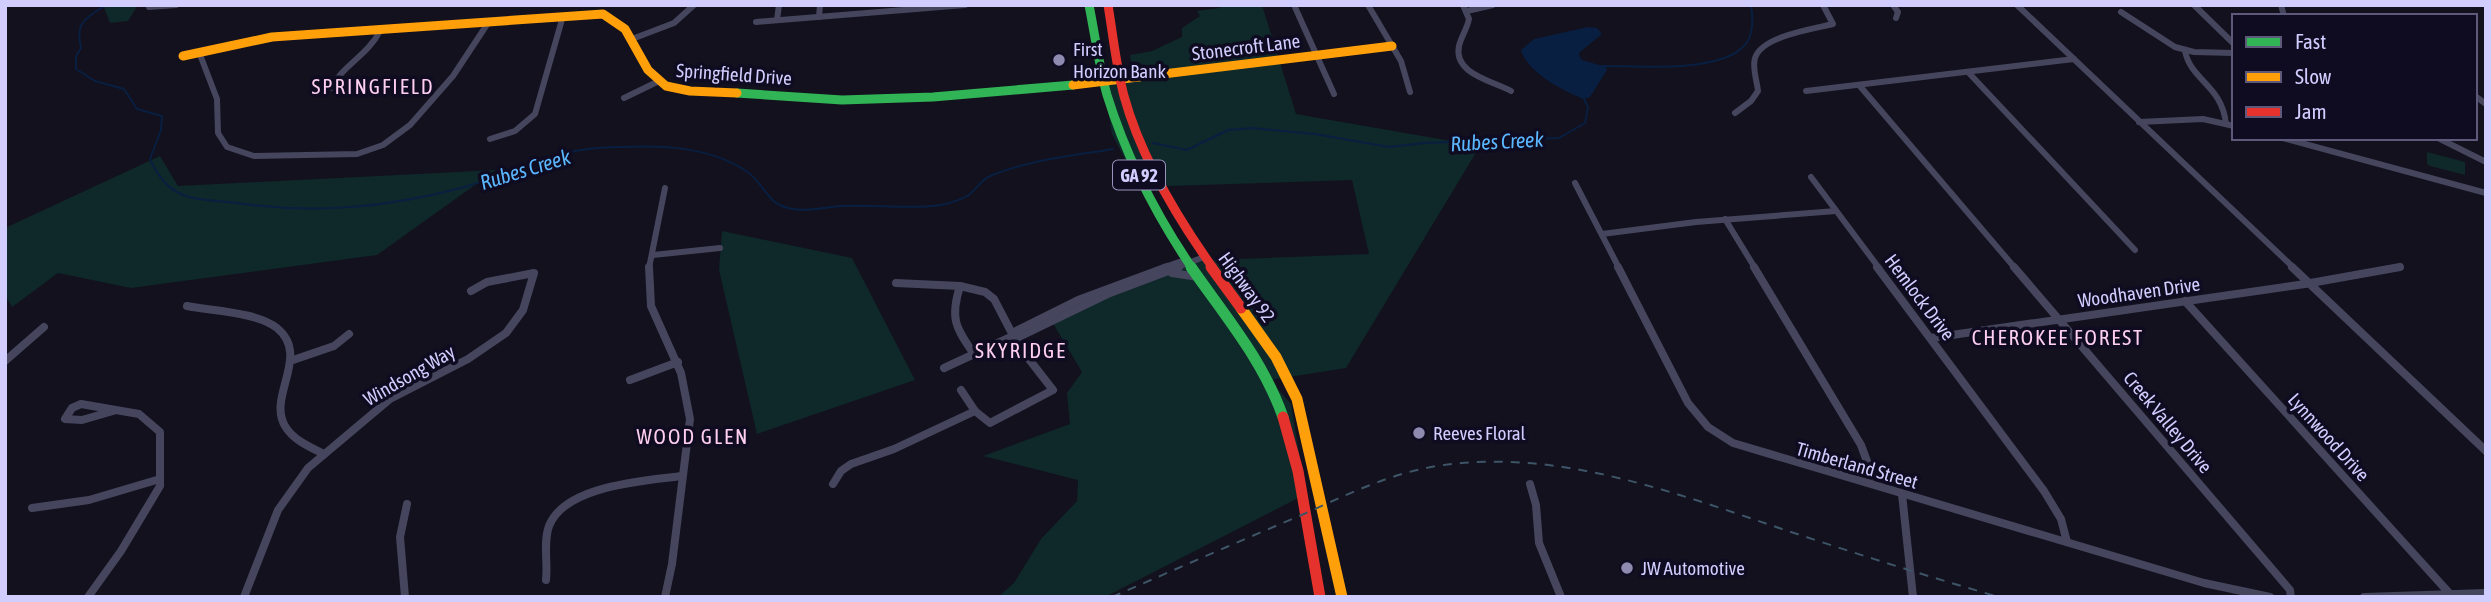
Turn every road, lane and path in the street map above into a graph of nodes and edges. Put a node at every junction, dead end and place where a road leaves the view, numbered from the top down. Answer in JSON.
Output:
{"nodes":[{"id":1,"x":176,"y":5,"type":"edge"},
{"id":2,"x":694,"y":5,"type":"edge"},
{"id":3,"x":779,"y":5,"type":"edge"},
{"id":4,"x":820,"y":5,"type":"edge"},
{"id":5,"x":965,"y":5,"type":"edge"},
{"id":6,"x":1089,"y":5,"type":"edge"},
{"id":7,"x":1108,"y":5,"type":"edge"},
{"id":8,"x":1294,"y":5,"type":"edge"},
{"id":9,"x":1368,"y":5,"type":"edge"},
{"id":10,"x":1493,"y":5,"type":"edge"},
{"id":11,"x":1824,"y":5,"type":"edge"},
{"id":12,"x":1894,"y":5,"type":"edge"},
{"id":13,"x":2017,"y":5,"type":"edge"},
{"id":14,"x":2194,"y":5,"type":"edge"},
{"id":15,"x":149,"y":7,"type":"dead end"},
{"id":16,"x":1465,"y":8,"type":"edge"},
{"id":17,"x":2121,"y":12,"type":"dead end"},
{"id":18,"x":563,"y":16,"type":"junction"},
{"id":19,"x":819,"y":17,"type":"junction"},
{"id":20,"x":1896,"y":18,"type":"dead end"},
{"id":21,"x":776,"y":20,"type":"junction"},
{"id":22,"x":756,"y":22,"type":"dead end"},
{"id":23,"x":488,"y":23,"type":"junction"},
{"id":24,"x":380,"y":31,"type":"junction"},
{"id":25,"x":632,"y":39,"type":"junction"},
{"id":26,"x":2232,"y":42,"type":"edge"},
{"id":27,"x":1392,"y":46,"type":"junction"},
{"id":28,"x":2185,"y":51,"type":"junction"},
{"id":29,"x":198,"y":52,"type":"junction"},
{"id":30,"x":2232,"y":53,"type":"edge"},
{"id":31,"x":183,"y":56,"type":"dead end"},
{"id":32,"x":1318,"y":57,"type":"junction"},
{"id":33,"x":2074,"y":59,"type":"junction"},
{"id":34,"x":1119,"y":65,"type":"junction"},
{"id":35,"x":1968,"y":72,"type":"junction"},
{"id":36,"x":1145,"y":76,"type":"junction"},
{"id":37,"x":1122,"y":79,"type":"junction"},
{"id":38,"x":1104,"y":81,"type":"junction"},
{"id":39,"x":657,"y":82,"type":"junction"},
{"id":40,"x":1081,"y":85,"type":"junction"},
{"id":41,"x":1859,"y":85,"type":"junction"},
{"id":42,"x":331,"y":88,"type":"dead end"},
{"id":43,"x":1511,"y":91,"type":"dead end"},
{"id":44,"x":1807,"y":91,"type":"dead end"},
{"id":45,"x":1410,"y":92,"type":"dead end"},
{"id":46,"x":1107,"y":93,"type":"junction"},
{"id":47,"x":1334,"y":94,"type":"dead end"},
{"id":48,"x":929,"y":96,"type":"junction"},
{"id":49,"x":624,"y":98,"type":"dead end"},
{"id":50,"x":1735,"y":113,"type":"dead end"},
{"id":51,"x":2139,"y":122,"type":"junction"},
{"id":52,"x":2226,"y":124,"type":"junction"},
{"id":53,"x":2232,"y":126,"type":"edge"},
{"id":54,"x":490,"y":139,"type":"dead end"},
{"id":55,"x":2290,"y":140,"type":"edge"},
{"id":56,"x":2442,"y":140,"type":"edge"},
{"id":57,"x":2486,"y":162,"type":"edge"},
{"id":58,"x":1811,"y":177,"type":"dead end"},
{"id":59,"x":1575,"y":183,"type":"dead end"},
{"id":60,"x":664,"y":188,"type":"dead end"},
{"id":61,"x":2486,"y":193,"type":"edge"},
{"id":62,"x":1836,"y":211,"type":"junction"},
{"id":63,"x":1725,"y":219,"type":"junction"},
{"id":64,"x":1602,"y":234,"type":"junction"},
{"id":65,"x":720,"y":248,"type":"dead end"},
{"id":66,"x":2135,"y":250,"type":"dead end"},
{"id":67,"x":653,"y":255,"type":"junction"},
{"id":68,"x":1204,"y":257,"type":"junction"},
{"id":69,"x":1188,"y":262,"type":"junction"},
{"id":70,"x":2400,"y":267,"type":"dead end"},
{"id":71,"x":1164,"y":274,"type":"junction"},
{"id":72,"x":1200,"y":278,"type":"junction"},
{"id":73,"x":2307,"y":282,"type":"junction"},
{"id":74,"x":896,"y":283,"type":"dead end"},
{"id":75,"x":960,"y":286,"type":"junction"},
{"id":76,"x":471,"y":291,"type":"dead end"},
{"id":77,"x":2185,"y":301,"type":"junction"},
{"id":78,"x":187,"y":306,"type":"dead end"},
{"id":79,"x":2060,"y":319,"type":"junction"},
{"id":80,"x":44,"y":327,"type":"dead end"},
{"id":81,"x":349,"y":334,"type":"dead end"},
{"id":82,"x":1013,"y":336,"type":"junction"},
{"id":83,"x":1931,"y":338,"type":"junction"},
{"id":84,"x":974,"y":354,"type":"junction"},
{"id":85,"x":293,"y":360,"type":"junction"},
{"id":86,"x":5,"y":361,"type":"edge"},
{"id":87,"x":678,"y":362,"type":"junction"},
{"id":88,"x":944,"y":368,"type":"dead end"},
{"id":89,"x":630,"y":380,"type":"dead end"},
{"id":90,"x":961,"y":390,"type":"dead end"},
{"id":91,"x":113,"y":411,"type":"junction"},
{"id":92,"x":975,"y":411,"type":"junction"},
{"id":93,"x":2486,"y":451,"type":"edge"},
{"id":94,"x":324,"y":454,"type":"junction"},
{"id":95,"x":1311,"y":454,"type":"junction"},
{"id":96,"x":1295,"y":457,"type":"junction"},
{"id":97,"x":682,"y":476,"type":"junction"},
{"id":98,"x":160,"y":479,"type":"junction"},
{"id":99,"x":1869,"y":483,"type":"junction"},
{"id":100,"x":833,"y":484,"type":"dead end"},
{"id":101,"x":1530,"y":484,"type":"dead end"},
{"id":102,"x":1902,"y":494,"type":"junction"},
{"id":103,"x":407,"y":504,"type":"dead end"},
{"id":104,"x":32,"y":508,"type":"dead end"},
{"id":105,"x":2067,"y":542,"type":"junction"},
{"id":106,"x":546,"y":580,"type":"dead end"},
{"id":107,"x":2486,"y":593,"type":"edge"},
{"id":108,"x":2450,"y":594,"type":"junction"},
{"id":109,"x":88,"y":597,"type":"edge"},
{"id":110,"x":244,"y":597,"type":"edge"},
{"id":111,"x":405,"y":597,"type":"edge"},
{"id":112,"x":665,"y":597,"type":"edge"},
{"id":113,"x":1320,"y":597,"type":"edge"},
{"id":114,"x":1342,"y":597,"type":"edge"},
{"id":115,"x":1561,"y":597,"type":"edge"},
{"id":116,"x":1913,"y":597,"type":"edge"},
{"id":117,"x":2270,"y":597,"type":"edge"},
{"id":118,"x":2291,"y":597,"type":"edge"},
{"id":119,"x":2364,"y":597,"type":"edge"}],
"edges":[{"from":1,"to":15,"type":"street"},
{"from":2,"to":25,"type":"street"},
{"from":3,"to":21,"type":"street"},
{"from":4,"to":19,"type":"street"},
{"from":5,"to":19,"type":"street"},
{"from":6,"to":38,"type":"main road","name":"Highway 92","number":"GA 92"},
{"from":7,"to":34,"type":"main road","name":"Highway 92","number":"GA 92"},
{"from":8,"to":32,"type":"street"},
{"from":9,"to":27,"type":"street"},
{"from":10,"to":16,"type":"street"},
{"from":11,"to":50,"type":"street"},
{"from":12,"to":20,"type":"street"},
{"from":13,"to":33,"type":"street"},
{"from":14,"to":26,"type":"street"},
{"from":16,"to":43,"type":"street"},
{"from":17,"to":28,"type":"street"},
{"from":18,"to":23,"type":"main road","name":"Springfield Drive"},
{"from":18,"to":25,"type":"main road","name":"Springfield Drive"},
{"from":18,"to":54,"type":"street"},
{"from":19,"to":21,"type":"street"},
{"from":21,"to":22,"type":"street"},
{"from":23,"to":24,"type":"main road","name":"Springfield Drive"},
{"from":23,"to":29,"type":"street"},
{"from":24,"to":29,"type":"main road","name":"Springfield Drive"},
{"from":24,"to":42,"type":"street"},
{"from":25,"to":39,"type":"main road","name":"Springfield Drive"},
{"from":27,"to":32,"type":"main road","name":"Stonecroft Lane"},
{"from":27,"to":45,"type":"street"},
{"from":28,"to":30,"type":"street"},
{"from":28,"to":52,"type":"street"},
{"from":29,"to":31,"type":"main road","name":"Springfield Drive"},
{"from":32,"to":36,"type":"main road","name":"Stonecroft Lane"},
{"from":32,"to":47,"type":"street"},
{"from":33,"to":35,"type":"street"},
{"from":33,"to":51,"type":"street"},
{"from":34,"to":36,"type":"street"},
{"from":34,"to":37,"type":"main road","name":"Highway 92","number":"GA 92"},
{"from":35,"to":41,"type":"street"},
{"from":35,"to":66,"type":"street"},
{"from":36,"to":37,"type":"main road","name":"Stonecroft Lane"},
{"from":37,"to":38,"type":"main road","name":"Stonecroft Lane"},
{"from":37,"to":68,"type":"main road","name":"Highway 92","number":"GA 92"},
{"from":38,"to":40,"type":"main road","name":"Springfield Drive"},
{"from":38,"to":46,"type":"main road","name":"Highway 92","number":"GA 92"},
{"from":38,"to":48,"type":"main road","name":"Springfield Drive"},
{"from":39,"to":48,"type":"main road","name":"Springfield Drive"},
{"from":39,"to":49,"type":"street"},
{"from":40,"to":46,"type":"street"},
{"from":40,"to":48,"type":"main road","name":"Springfield Drive"},
{"from":41,"to":44,"type":"street"},
{"from":41,"to":79,"type":"street","name":"Creek Valley Drive"},
{"from":46,"to":69,"type":"main road","name":"Highway 92","number":"GA 92"},
{"from":51,"to":52,"type":"street"},
{"from":51,"to":73,"type":"street"},
{"from":52,"to":53,"type":"street"},
{"from":55,"to":61,"type":"street"},
{"from":56,"to":57,"type":"street"},
{"from":58,"to":62,"type":"street","name":"Hemlock Drive"},
{"from":59,"to":64,"type":"street","name":"Timberland Street"},
{"from":60,"to":67,"type":"street"},
{"from":62,"to":63,"type":"street"},
{"from":62,"to":83,"type":"street","name":"Hemlock Drive"},
{"from":63,"to":64,"type":"street"},
{"from":63,"to":99,"type":"street"},
{"from":64,"to":99,"type":"street","name":"Timberland Street"},
{"from":65,"to":67,"type":"street"},
{"from":67,"to":87,"type":"street"},
{"from":68,"to":69,"type":"street"},
{"from":68,"to":95,"type":"main road","name":"Highway 92","number":"GA 92"},
{"from":69,"to":71,"type":"street"},
{"from":69,"to":72,"type":"main road","name":"Highway 92","number":"GA 92"},
{"from":69,"to":82,"type":"street"},
{"from":70,"to":73,"type":"street","name":"Woodhaven Drive"},
{"from":71,"to":72,"type":"street"},
{"from":71,"to":82,"type":"street"},
{"from":72,"to":96,"type":"main road","name":"Highway 92","number":"GA 92"},
{"from":73,"to":77,"type":"street","name":"Woodhaven Drive"},
{"from":73,"to":93,"type":"street"},
{"from":74,"to":75,"type":"street"},
{"from":75,"to":82,"type":"street"},
{"from":75,"to":84,"type":"street"},
{"from":76,"to":94,"type":"street","name":"Windsong Way"},
{"from":77,"to":79,"type":"street","name":"Woodhaven Drive"},
{"from":77,"to":108,"type":"street","name":"Lynnwood Drive"},
{"from":78,"to":85,"type":"street"},
{"from":79,"to":83,"type":"street","name":"Woodhaven Drive"},
{"from":79,"to":118,"type":"street","name":"Creek Valley Drive"},
{"from":80,"to":86,"type":"street"},
{"from":81,"to":85,"type":"street"},
{"from":82,"to":84,"type":"street"},
{"from":82,"to":92,"type":"street"},
{"from":83,"to":105,"type":"street","name":"Hemlock Drive"},
{"from":84,"to":88,"type":"street"},
{"from":85,"to":94,"type":"street"},
{"from":87,"to":89,"type":"street"},
{"from":87,"to":97,"type":"street"},
{"from":90,"to":92,"type":"street"},
{"from":91,"to":91,"type":"street"},
{"from":91,"to":98,"type":"street"},
{"from":92,"to":100,"type":"street"},
{"from":94,"to":110,"type":"street","name":"Windsong Way"},
{"from":95,"to":96,"type":"main road"},
{"from":95,"to":114,"type":"main road","name":"Highway 92","number":"GA 92"},
{"from":96,"to":113,"type":"main road","name":"Highway 92","number":"GA 92"},
{"from":97,"to":106,"type":"street"},
{"from":97,"to":112,"type":"street"},
{"from":98,"to":104,"type":"street"},
{"from":98,"to":109,"type":"street"},
{"from":99,"to":102,"type":"street","name":"Timberland Street"},
{"from":101,"to":115,"type":"street"},
{"from":102,"to":105,"type":"street","name":"Timberland Street"},
{"from":102,"to":116,"type":"street"},
{"from":103,"to":111,"type":"street"},
{"from":105,"to":117,"type":"street","name":"Timberland Street"},
{"from":107,"to":108,"type":"street"},
{"from":108,"to":119,"type":"street"}]}
